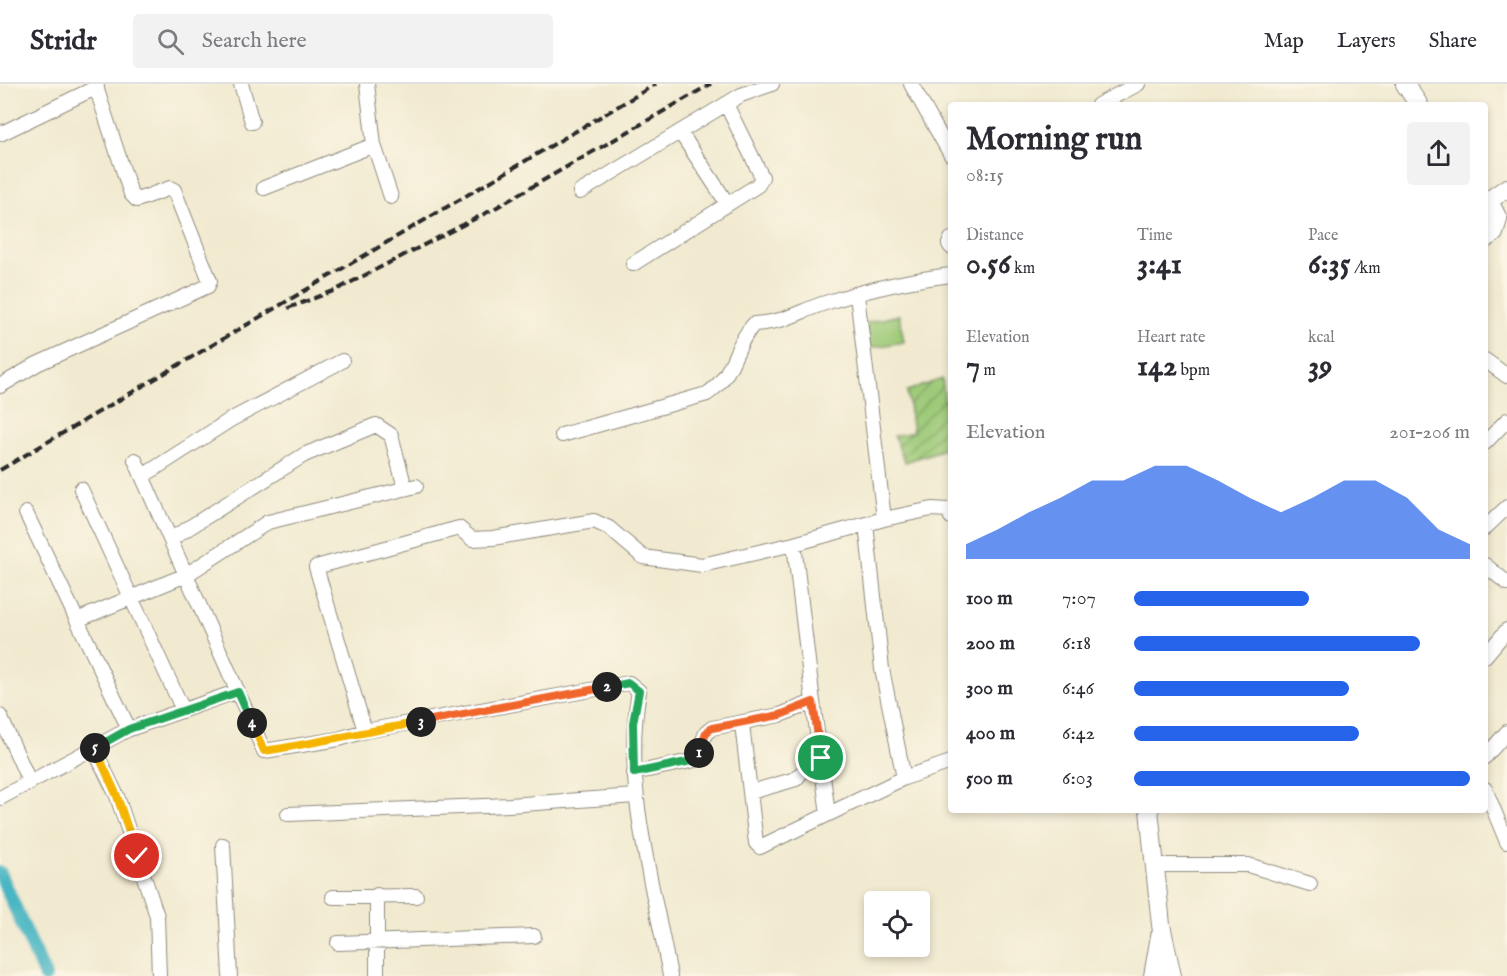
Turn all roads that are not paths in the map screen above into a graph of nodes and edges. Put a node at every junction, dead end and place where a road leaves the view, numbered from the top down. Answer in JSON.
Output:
{"nodes":[{"id":1,"x":241,"y":84,"type":"edge"},
{"id":2,"x":367,"y":84,"type":"edge"},
{"id":3,"x":772,"y":84,"type":"edge"},
{"id":4,"x":911,"y":84,"type":"edge"},
{"id":5,"x":1138,"y":84,"type":"edge"},
{"id":6,"x":1404,"y":84,"type":"edge"},
{"id":7,"x":96,"y":86,"type":"edge"},
{"id":8,"x":1104,"y":102,"type":"edge"},
{"id":9,"x":1417,"y":102,"type":"edge"},
{"id":10,"x":726,"y":104,"type":"junction"},
{"id":11,"x":252,"y":122,"type":"dead end"},
{"id":12,"x":680,"y":132,"type":"junction"},
{"id":13,"x":0,"y":134,"type":"edge"},
{"id":14,"x":374,"y":144,"type":"junction"},
{"id":15,"x":948,"y":150,"type":"edge"},
{"id":16,"x":264,"y":188,"type":"dead end"},
{"id":17,"x":1507,"y":188,"type":"edge"},
{"id":18,"x":580,"y":192,"type":"dead end"},
{"id":19,"x":392,"y":197,"type":"dead end"},
{"id":20,"x":1507,"y":197,"type":"edge"},
{"id":21,"x":727,"y":203,"type":"junction"},
{"id":22,"x":1494,"y":210,"type":"edge"},
{"id":23,"x":1494,"y":237,"type":"edge"},
{"id":24,"x":633,"y":264,"type":"dead end"},
{"id":25,"x":948,"y":275,"type":"edge"},
{"id":26,"x":857,"y":295,"type":"junction"},
{"id":27,"x":342,"y":361,"type":"dead end"},
{"id":28,"x":1488,"y":362,"type":"edge"},
{"id":29,"x":1506,"y":373,"type":"edge"},
{"id":30,"x":0,"y":386,"type":"edge"},
{"id":31,"x":1507,"y":420,"type":"edge"},
{"id":32,"x":562,"y":435,"type":"dead end"},
{"id":33,"x":1488,"y":439,"type":"edge"},
{"id":34,"x":135,"y":460,"type":"dead end"},
{"id":35,"x":143,"y":476,"type":"junction"},
{"id":36,"x":81,"y":489,"type":"dead end"},
{"id":37,"x":1507,"y":507,"type":"edge"},
{"id":38,"x":948,"y":510,"type":"edge"},
{"id":39,"x":26,"y":513,"type":"dead end"},
{"id":40,"x":884,"y":519,"type":"junction"},
{"id":41,"x":866,"y":524,"type":"junction"},
{"id":42,"x":1488,"y":525,"type":"edge"},
{"id":43,"x":171,"y":539,"type":"junction"},
{"id":44,"x":794,"y":544,"type":"junction"},
{"id":45,"x":1488,"y":567,"type":"edge"},
{"id":46,"x":186,"y":575,"type":"junction"},
{"id":47,"x":1507,"y":583,"type":"edge"},
{"id":48,"x":131,"y":597,"type":"junction"},
{"id":49,"x":78,"y":620,"type":"junction"},
{"id":50,"x":1507,"y":630,"type":"edge"},
{"id":51,"x":1488,"y":652,"type":"edge"},
{"id":52,"x":238,"y":692,"type":"junction"},
{"id":53,"x":813,"y":702,"type":"junction"},
{"id":54,"x":183,"y":710,"type":"junction"},
{"id":55,"x":0,"y":716,"type":"edge"},
{"id":56,"x":742,"y":724,"type":"junction"},
{"id":57,"x":129,"y":729,"type":"junction"},
{"id":58,"x":365,"y":731,"type":"junction"},
{"id":59,"x":1507,"y":732,"type":"edge"},
{"id":60,"x":93,"y":749,"type":"junction"},
{"id":61,"x":1488,"y":754,"type":"edge"},
{"id":62,"x":948,"y":763,"type":"edge"},
{"id":63,"x":634,"y":773,"type":"junction"},
{"id":64,"x":800,"y":774,"type":"dead end"},
{"id":65,"x":904,"y":778,"type":"junction"},
{"id":66,"x":30,"y":783,"type":"junction"},
{"id":67,"x":752,"y":792,"type":"junction"},
{"id":68,"x":635,"y":796,"type":"junction"},
{"id":69,"x":1488,"y":796,"type":"edge"},
{"id":70,"x":0,"y":798,"type":"edge"},
{"id":71,"x":1149,"y":813,"type":"edge"},
{"id":72,"x":288,"y":814,"type":"dead end"},
{"id":73,"x":828,"y":814,"type":"junction"},
{"id":74,"x":1507,"y":842,"type":"edge"},
{"id":75,"x":224,"y":845,"type":"dead end"},
{"id":76,"x":1155,"y":865,"type":"junction"},
{"id":77,"x":1310,"y":884,"type":"dead end"},
{"id":78,"x":377,"y":896,"type":"junction"},
{"id":79,"x":416,"y":896,"type":"dead end"},
{"id":80,"x":333,"y":897,"type":"dead end"},
{"id":81,"x":1161,"y":926,"type":"junction"},
{"id":82,"x":534,"y":936,"type":"dead end"},
{"id":83,"x":378,"y":941,"type":"junction"},
{"id":84,"x":338,"y":943,"type":"dead end"},
{"id":85,"x":159,"y":976,"type":"edge"},
{"id":86,"x":230,"y":976,"type":"edge"},
{"id":87,"x":377,"y":976,"type":"edge"},
{"id":88,"x":670,"y":976,"type":"edge"},
{"id":89,"x":1153,"y":976,"type":"edge"},
{"id":90,"x":1172,"y":976,"type":"edge"}],
"edges":[{"from":1,"to":11,"type":"street"},
{"from":2,"to":14,"type":"street"},
{"from":3,"to":10,"type":"street"},
{"from":4,"to":15,"type":"street"},
{"from":5,"to":8,"type":"street"},
{"from":6,"to":9,"type":"main road"},
{"from":7,"to":13,"type":"street"},
{"from":7,"to":30,"type":"street"},
{"from":10,"to":12,"type":"street"},
{"from":10,"to":21,"type":"street"},
{"from":12,"to":18,"type":"street"},
{"from":12,"to":21,"type":"street"},
{"from":14,"to":16,"type":"street"},
{"from":14,"to":19,"type":"street"},
{"from":17,"to":22,"type":"main road"},
{"from":20,"to":22,"type":"main road"},
{"from":21,"to":24,"type":"street"},
{"from":22,"to":23,"type":"main road"},
{"from":25,"to":26,"type":"street"},
{"from":26,"to":32,"type":"street"},
{"from":26,"to":40,"type":"street"},
{"from":27,"to":35,"type":"street"},
{"from":28,"to":29,"type":"street"},
{"from":31,"to":33,"type":"street"},
{"from":34,"to":35,"type":"street"},
{"from":35,"to":43,"type":"street"},
{"from":36,"to":48,"type":"street"},
{"from":37,"to":42,"type":"street"},
{"from":38,"to":40,"type":"street"},
{"from":39,"to":49,"type":"street"},
{"from":40,"to":41,"type":"street"},
{"from":41,"to":44,"type":"street"},
{"from":41,"to":65,"type":"street"},
{"from":43,"to":46,"type":"street"},
{"from":43,"to":46,"type":"street"},
{"from":44,"to":53,"type":"street"},
{"from":44,"to":58,"type":"street"},
{"from":45,"to":47,"type":"street"},
{"from":46,"to":48,"type":"street"},
{"from":46,"to":52,"type":"street"},
{"from":48,"to":49,"type":"street"},
{"from":48,"to":54,"type":"street"},
{"from":49,"to":57,"type":"street"},
{"from":50,"to":51,"type":"street"},
{"from":52,"to":54,"type":"street"},
{"from":52,"to":58,"type":"street"},
{"from":53,"to":56,"type":"street"},
{"from":53,"to":73,"type":"street"},
{"from":54,"to":57,"type":"street"},
{"from":55,"to":66,"type":"street"},
{"from":56,"to":63,"type":"street"},
{"from":56,"to":67,"type":"street"},
{"from":57,"to":60,"type":"street"},
{"from":58,"to":63,"type":"street"},
{"from":59,"to":61,"type":"street"},
{"from":60,"to":66,"type":"street"},
{"from":60,"to":85,"type":"street"},
{"from":62,"to":65,"type":"street"},
{"from":63,"to":68,"type":"street"},
{"from":64,"to":67,"type":"street"},
{"from":65,"to":73,"type":"street"},
{"from":66,"to":70,"type":"street"},
{"from":67,"to":73,"type":"street"},
{"from":68,"to":72,"type":"street"},
{"from":68,"to":88,"type":"street"},
{"from":69,"to":74,"type":"street"},
{"from":71,"to":76,"type":"main road"},
{"from":75,"to":86,"type":"street"},
{"from":76,"to":77,"type":"street"},
{"from":76,"to":81,"type":"main road"},
{"from":78,"to":79,"type":"street"},
{"from":78,"to":80,"type":"street"},
{"from":78,"to":83,"type":"street"},
{"from":81,"to":89,"type":"main road"},
{"from":81,"to":90,"type":"main road"},
{"from":82,"to":83,"type":"street"},
{"from":83,"to":84,"type":"street"},
{"from":83,"to":87,"type":"street"}]}
